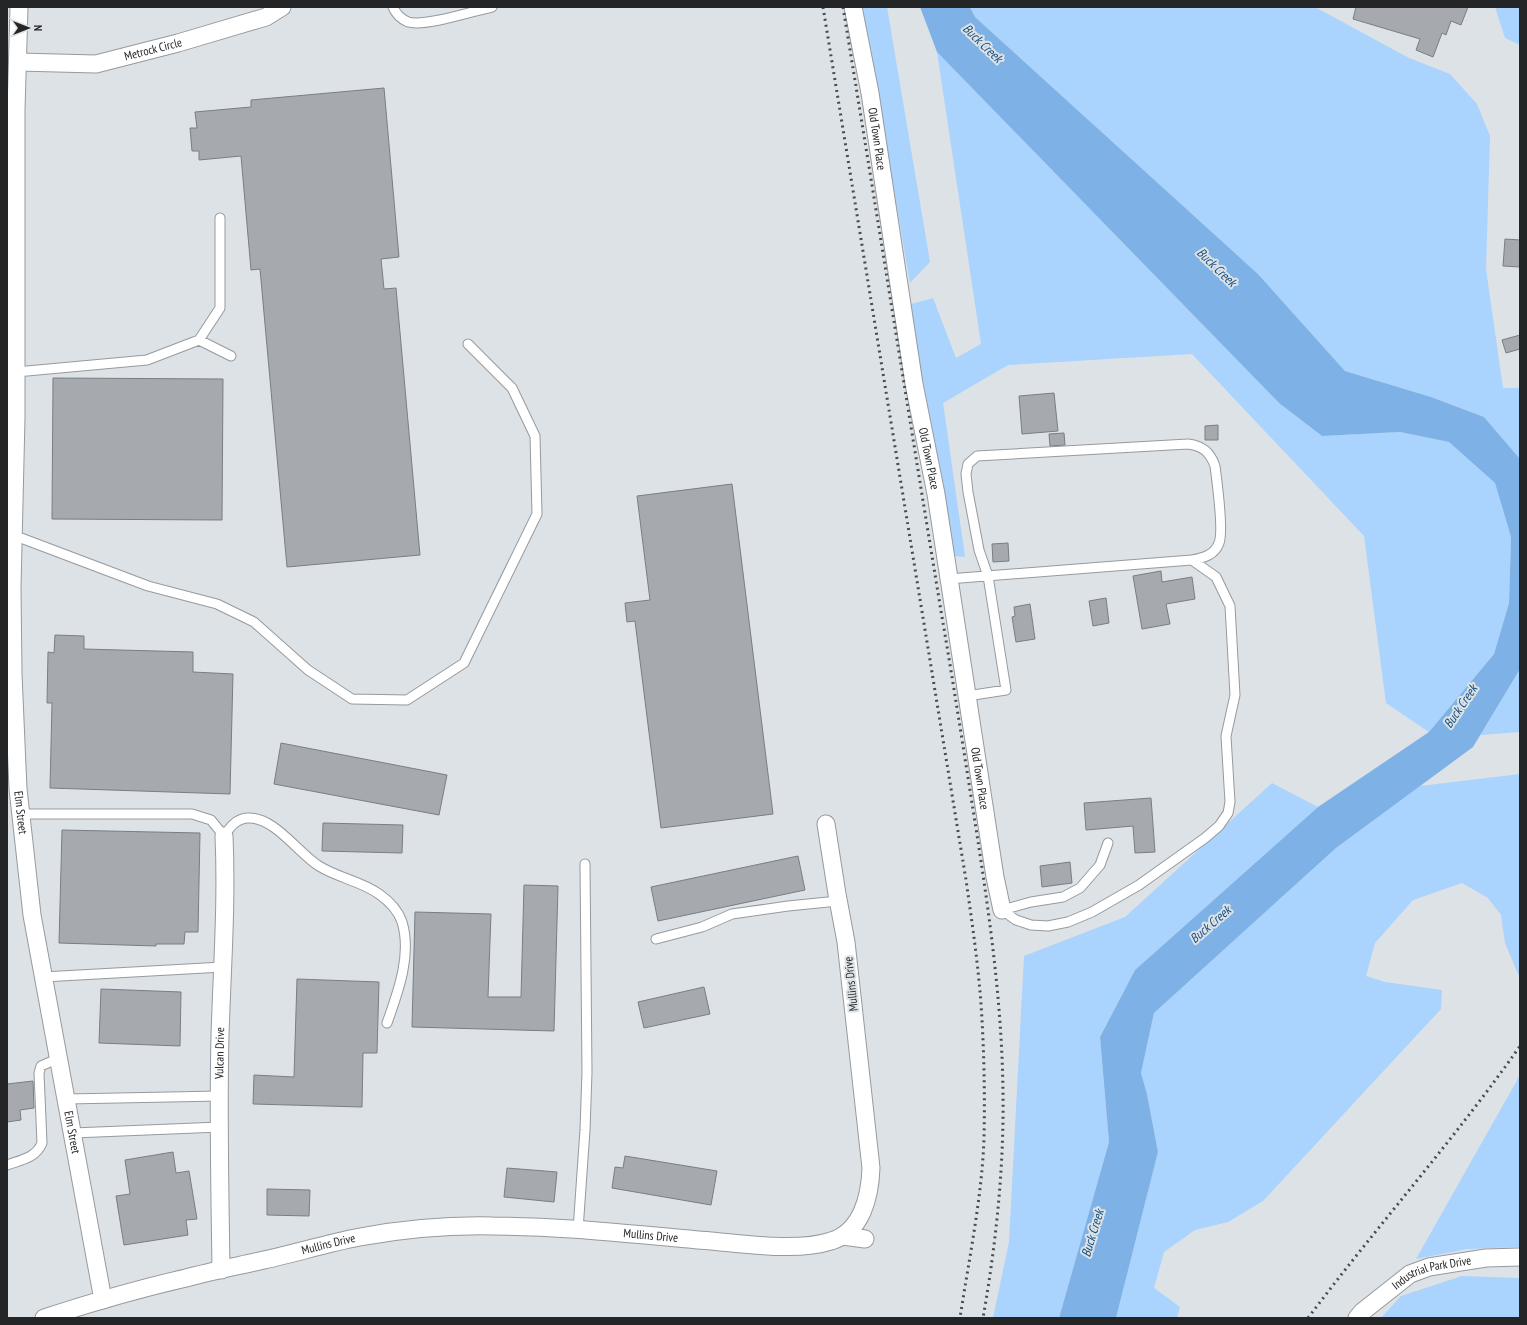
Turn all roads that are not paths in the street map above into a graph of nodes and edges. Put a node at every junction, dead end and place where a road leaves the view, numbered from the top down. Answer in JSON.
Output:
{"nodes":[{"id":1,"x":19,"y":7,"type":"edge"},
{"id":2,"x":282,"y":7,"type":"edge"},
{"id":3,"x":393,"y":7,"type":"edge"},
{"id":4,"x":492,"y":7,"type":"edge"},
{"id":5,"x":853,"y":7,"type":"edge"},
{"id":6,"x":18,"y":62,"type":"junction"},
{"id":7,"x":220,"y":218,"type":"dead end"},
{"id":8,"x":12,"y":230,"type":"edge"},
{"id":9,"x":12,"y":270,"type":"edge"},
{"id":10,"x":199,"y":340,"type":"junction"},
{"id":11,"x":468,"y":344,"type":"dead end"},
{"id":12,"x":231,"y":356,"type":"dead end"},
{"id":13,"x":16,"y":372,"type":"junction"},
{"id":14,"x":13,"y":535,"type":"junction"},
{"id":15,"x":1192,"y":560,"type":"junction"},
{"id":16,"x":988,"y":576,"type":"junction"},
{"id":17,"x":948,"y":579,"type":"junction"},
{"id":18,"x":967,"y":696,"type":"junction"},
{"id":19,"x":21,"y":814,"type":"junction"},
{"id":20,"x":826,"y":824,"type":"dead end"},
{"id":21,"x":224,"y":836,"type":"junction"},
{"id":22,"x":1108,"y":843,"type":"dead end"},
{"id":23,"x":585,"y":864,"type":"dead end"},
{"id":24,"x":838,"y":901,"type":"junction"},
{"id":25,"x":1002,"y":910,"type":"junction"},
{"id":26,"x":656,"y":940,"type":"dead end"},
{"id":27,"x":223,"y":967,"type":"junction"},
{"id":28,"x":43,"y":977,"type":"junction"},
{"id":29,"x":387,"y":1023,"type":"dead end"},
{"id":30,"x":59,"y":1058,"type":"junction"},
{"id":31,"x":220,"y":1096,"type":"junction"},
{"id":32,"x":67,"y":1099,"type":"junction"},
{"id":33,"x":220,"y":1127,"type":"junction"},
{"id":34,"x":73,"y":1133,"type":"junction"},
{"id":35,"x":7,"y":1165,"type":"edge"},
{"id":36,"x":578,"y":1230,"type":"junction"},
{"id":37,"x":843,"y":1236,"type":"junction"},
{"id":38,"x":865,"y":1239,"type":"dead end"},
{"id":39,"x":1520,"y":1257,"type":"edge"},
{"id":40,"x":222,"y":1270,"type":"junction"},
{"id":41,"x":103,"y":1300,"type":"junction"},
{"id":42,"x":44,"y":1318,"type":"edge"},
{"id":43,"x":1356,"y":1318,"type":"edge"}],
"edges":[{"from":1,"to":6,"type":"street","name":"Elm Street"},
{"from":2,"to":6,"type":"street","name":"Metrock Circle"},
{"from":3,"to":4,"type":"lane"},
{"from":5,"to":17,"type":"street","name":"Old Town Place"},
{"from":6,"to":8,"type":"street","name":"Elm Street"},
{"from":7,"to":10,"type":"lane"},
{"from":8,"to":9,"type":"street","name":"Elm Street"},
{"from":9,"to":13,"type":"street","name":"Elm Street"},
{"from":10,"to":12,"type":"lane"},
{"from":10,"to":13,"type":"lane"},
{"from":11,"to":14,"type":"lane"},
{"from":13,"to":14,"type":"street","name":"Elm Street"},
{"from":14,"to":19,"type":"street","name":"Elm Street"},
{"from":15,"to":16,"type":"lane"},
{"from":15,"to":16,"type":"lane"},
{"from":15,"to":25,"type":"lane"},
{"from":16,"to":17,"type":"lane"},
{"from":16,"to":18,"type":"lane"},
{"from":17,"to":18,"type":"street","name":"Old Town Place"},
{"from":18,"to":25,"type":"street","name":"Old Town Place"},
{"from":19,"to":21,"type":"lane"},
{"from":19,"to":28,"type":"street","name":"Elm Street"},
{"from":20,"to":24,"type":"street","name":"Mullins Drive"},
{"from":21,"to":27,"type":"street","name":"Vulcan Drive"},
{"from":21,"to":29,"type":"lane"},
{"from":22,"to":25,"type":"lane"},
{"from":23,"to":36,"type":"lane"},
{"from":24,"to":26,"type":"lane"},
{"from":24,"to":37,"type":"street","name":"Mullins Drive"},
{"from":27,"to":28,"type":"lane"},
{"from":27,"to":31,"type":"street","name":"Vulcan Drive"},
{"from":28,"to":30,"type":"street","name":"Elm Street"},
{"from":30,"to":32,"type":"street","name":"Elm Street"},
{"from":30,"to":35,"type":"lane"},
{"from":31,"to":32,"type":"lane"},
{"from":31,"to":33,"type":"street","name":"Vulcan Drive"},
{"from":32,"to":34,"type":"street","name":"Elm Street"},
{"from":33,"to":34,"type":"lane"},
{"from":33,"to":40,"type":"street","name":"Vulcan Drive"},
{"from":34,"to":41,"type":"street","name":"Elm Street"},
{"from":36,"to":37,"type":"street","name":"Mullins Drive"},
{"from":36,"to":40,"type":"street","name":"Mullins Drive"},
{"from":37,"to":38,"type":"street"},
{"from":39,"to":43,"type":"street","name":"Industrial Park Drive"},
{"from":40,"to":41,"type":"street","name":"Mullins Drive"},
{"from":41,"to":42,"type":"street","name":"Mullins Drive"}]}
